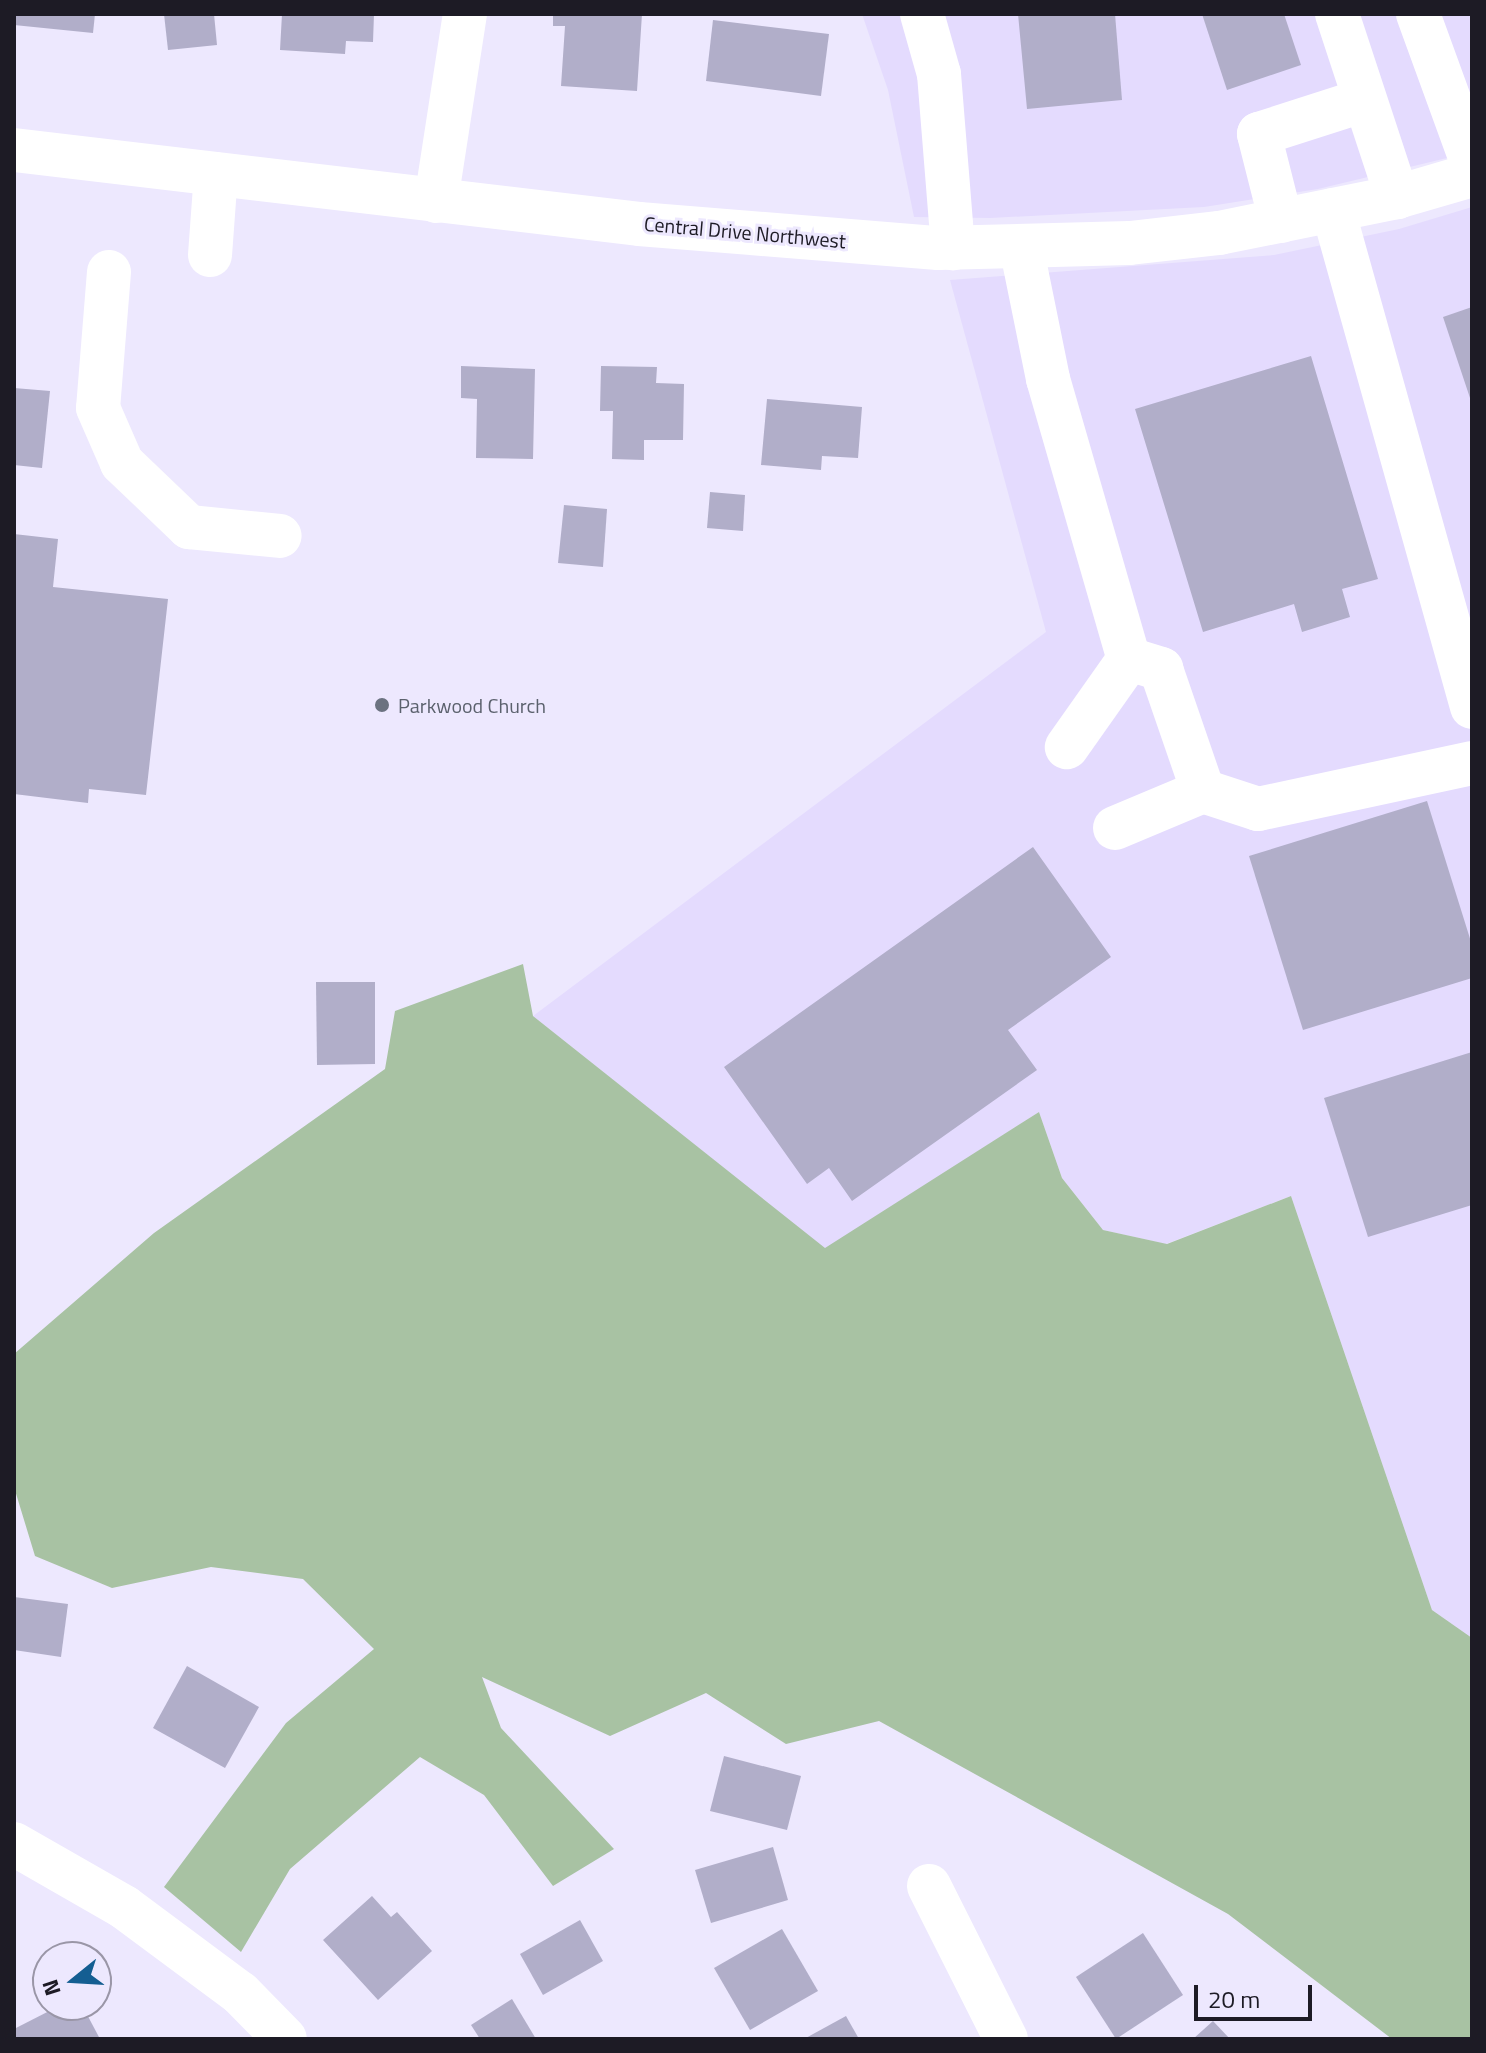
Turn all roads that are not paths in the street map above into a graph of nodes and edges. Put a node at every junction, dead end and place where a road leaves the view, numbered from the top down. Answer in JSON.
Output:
{"nodes":[{"id":1,"x":465,"y":14,"type":"edge"},
{"id":2,"x":922,"y":14,"type":"edge"},
{"id":3,"x":1337,"y":14,"type":"edge"},
{"id":4,"x":1418,"y":14,"type":"edge"},
{"id":5,"x":1365,"y":100,"type":"junction"},
{"id":6,"x":14,"y":150,"type":"edge"},
{"id":7,"x":1472,"y":162,"type":"edge"},
{"id":8,"x":216,"y":174,"type":"junction"},
{"id":9,"x":1472,"y":175,"type":"edge"},
{"id":10,"x":1397,"y":197,"type":"junction"},
{"id":11,"x":436,"y":201,"type":"junction"},
{"id":12,"x":1333,"y":210,"type":"junction"},
{"id":13,"x":1281,"y":221,"type":"junction"},
{"id":14,"x":1021,"y":246,"type":"junction"},
{"id":15,"x":953,"y":248,"type":"junction"},
{"id":16,"x":210,"y":255,"type":"dead end"},
{"id":17,"x":109,"y":272,"type":"dead end"},
{"id":18,"x":280,"y":536,"type":"dead end"},
{"id":19,"x":1129,"y":659,"type":"junction"},
{"id":20,"x":1472,"y":707,"type":"edge"},
{"id":21,"x":1067,"y":747,"type":"dead end"},
{"id":22,"x":1472,"y":763,"type":"edge"},
{"id":23,"x":1203,"y":791,"type":"junction"},
{"id":24,"x":1115,"y":828,"type":"dead end"},
{"id":25,"x":14,"y":1844,"type":"edge"},
{"id":26,"x":929,"y":1886,"type":"dead end"},
{"id":27,"x":285,"y":2039,"type":"edge"},
{"id":28,"x":1006,"y":2039,"type":"edge"}],
"edges":[{"from":1,"to":11,"type":"street"},
{"from":2,"to":15,"type":"street"},
{"from":3,"to":5,"type":"street"},
{"from":4,"to":7,"type":"street"},
{"from":5,"to":10,"type":"street"},
{"from":5,"to":13,"type":"street"},
{"from":6,"to":8,"type":"street","name":"Central Drive Northwest"},
{"from":8,"to":11,"type":"street","name":"Central Drive Northwest"},
{"from":8,"to":16,"type":"street"},
{"from":9,"to":10,"type":"street","name":"Central Drive Northwest"},
{"from":10,"to":12,"type":"street","name":"Central Drive Northwest"},
{"from":11,"to":15,"type":"street","name":"Central Drive Northwest"},
{"from":12,"to":13,"type":"street","name":"Central Drive Northwest"},
{"from":12,"to":20,"type":"street"},
{"from":13,"to":14,"type":"street","name":"Central Drive Northwest"},
{"from":14,"to":15,"type":"street","name":"Central Drive Northwest"},
{"from":14,"to":19,"type":"street"},
{"from":17,"to":18,"type":"street"},
{"from":19,"to":21,"type":"street"},
{"from":19,"to":23,"type":"street"},
{"from":22,"to":23,"type":"street"},
{"from":23,"to":24,"type":"street"},
{"from":25,"to":27,"type":"street"},
{"from":26,"to":28,"type":"street"}]}
